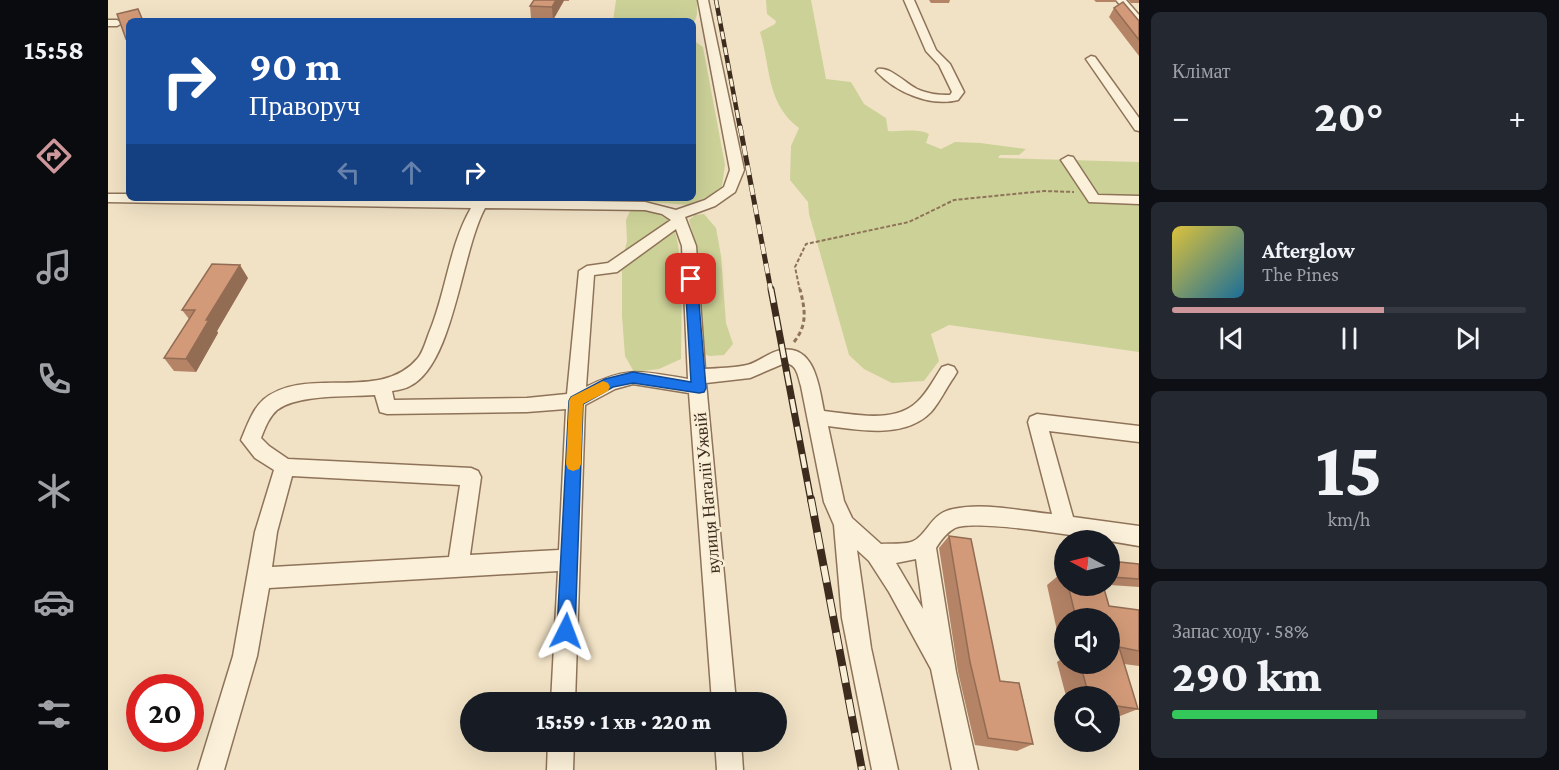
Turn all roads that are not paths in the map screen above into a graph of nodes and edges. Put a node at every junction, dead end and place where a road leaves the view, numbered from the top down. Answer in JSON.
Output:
{"nodes":[{"id":1,"x":703,"y":0,"type":"edge"},
{"id":2,"x":909,"y":0,"type":"edge"},
{"id":3,"x":1124,"y":3,"type":"edge"},
{"id":4,"x":1139,"y":7,"type":"edge"},
{"id":5,"x":1139,"y":21,"type":"edge"},
{"id":6,"x":1091,"y":59,"type":"dead end"},
{"id":7,"x":882,"y":71,"type":"dead end"},
{"id":8,"x":1139,"y":127,"type":"edge"},
{"id":9,"x":1068,"y":160,"type":"dead end"},
{"id":10,"x":108,"y":198,"type":"edge"},
{"id":11,"x":126,"y":198,"type":"edge"},
{"id":12,"x":1139,"y":200,"type":"edge"},
{"id":13,"x":304,"y":201,"type":"edge"},
{"id":14,"x":480,"y":204,"type":"junction"},
{"id":15,"x":678,"y":219,"type":"junction"},
{"id":16,"x":948,"y":372,"type":"dead end"},
{"id":17,"x":698,"y":382,"type":"junction"},
{"id":18,"x":382,"y":387,"type":"junction"},
{"id":19,"x":576,"y":401,"type":"junction"},
{"id":20,"x":815,"y":417,"type":"junction"},
{"id":21,"x":1139,"y":434,"type":"edge"},
{"id":22,"x":285,"y":467,"type":"junction"},
{"id":23,"x":845,"y":525,"type":"junction"},
{"id":24,"x":1065,"y":525,"type":"junction"},
{"id":25,"x":1139,"y":536,"type":"edge"},
{"id":26,"x":925,"y":546,"type":"junction"},
{"id":27,"x":877,"y":554,"type":"junction"},
{"id":28,"x":569,"y":560,"type":"junction"},
{"id":29,"x":458,"y":566,"type":"junction"},
{"id":30,"x":260,"y":578,"type":"junction"},
{"id":31,"x":944,"y":672,"type":"junction"},
{"id":32,"x":563,"y":692,"type":"edge"},
{"id":33,"x":723,"y":692,"type":"edge"},
{"id":34,"x":561,"y":752,"type":"edge"},
{"id":35,"x":729,"y":752,"type":"edge"},
{"id":36,"x":211,"y":770,"type":"edge"},
{"id":37,"x":560,"y":770,"type":"edge"},
{"id":38,"x":730,"y":770,"type":"edge"},
{"id":39,"x":885,"y":770,"type":"edge"},
{"id":40,"x":964,"y":770,"type":"edge"}],
"edges":[{"from":1,"to":15,"type":"street"},
{"from":2,"to":7,"type":"street"},
{"from":3,"to":4,"type":"street"},
{"from":3,"to":5,"type":"street"},
{"from":6,"to":8,"type":"street"},
{"from":9,"to":12,"type":"street"},
{"from":10,"to":11,"type":"street"},
{"from":13,"to":14,"type":"street"},
{"from":14,"to":15,"type":"street"},
{"from":14,"to":18,"type":"street"},
{"from":15,"to":17,"type":"street","name":"вулиця Наталії Ужвій"},
{"from":15,"to":19,"type":"street"},
{"from":16,"to":20,"type":"street"},
{"from":17,"to":19,"type":"street"},
{"from":17,"to":20,"type":"street"},
{"from":17,"to":33,"type":"street","name":"вулиця Наталії Ужвій"},
{"from":18,"to":19,"type":"street"},
{"from":18,"to":22,"type":"street"},
{"from":19,"to":28,"type":"street"},
{"from":20,"to":23,"type":"street"},
{"from":21,"to":24,"type":"street"},
{"from":22,"to":29,"type":"street"},
{"from":22,"to":30,"type":"street"},
{"from":23,"to":27,"type":"street"},
{"from":23,"to":39,"type":"street"},
{"from":24,"to":25,"type":"street"},
{"from":24,"to":26,"type":"street"},
{"from":26,"to":27,"type":"street"},
{"from":26,"to":31,"type":"street"},
{"from":27,"to":31,"type":"street"},
{"from":28,"to":29,"type":"street"},
{"from":28,"to":32,"type":"street"},
{"from":29,"to":30,"type":"street"},
{"from":30,"to":36,"type":"street"},
{"from":31,"to":40,"type":"street"},
{"from":34,"to":37,"type":"street"},
{"from":35,"to":38,"type":"street"}]}
